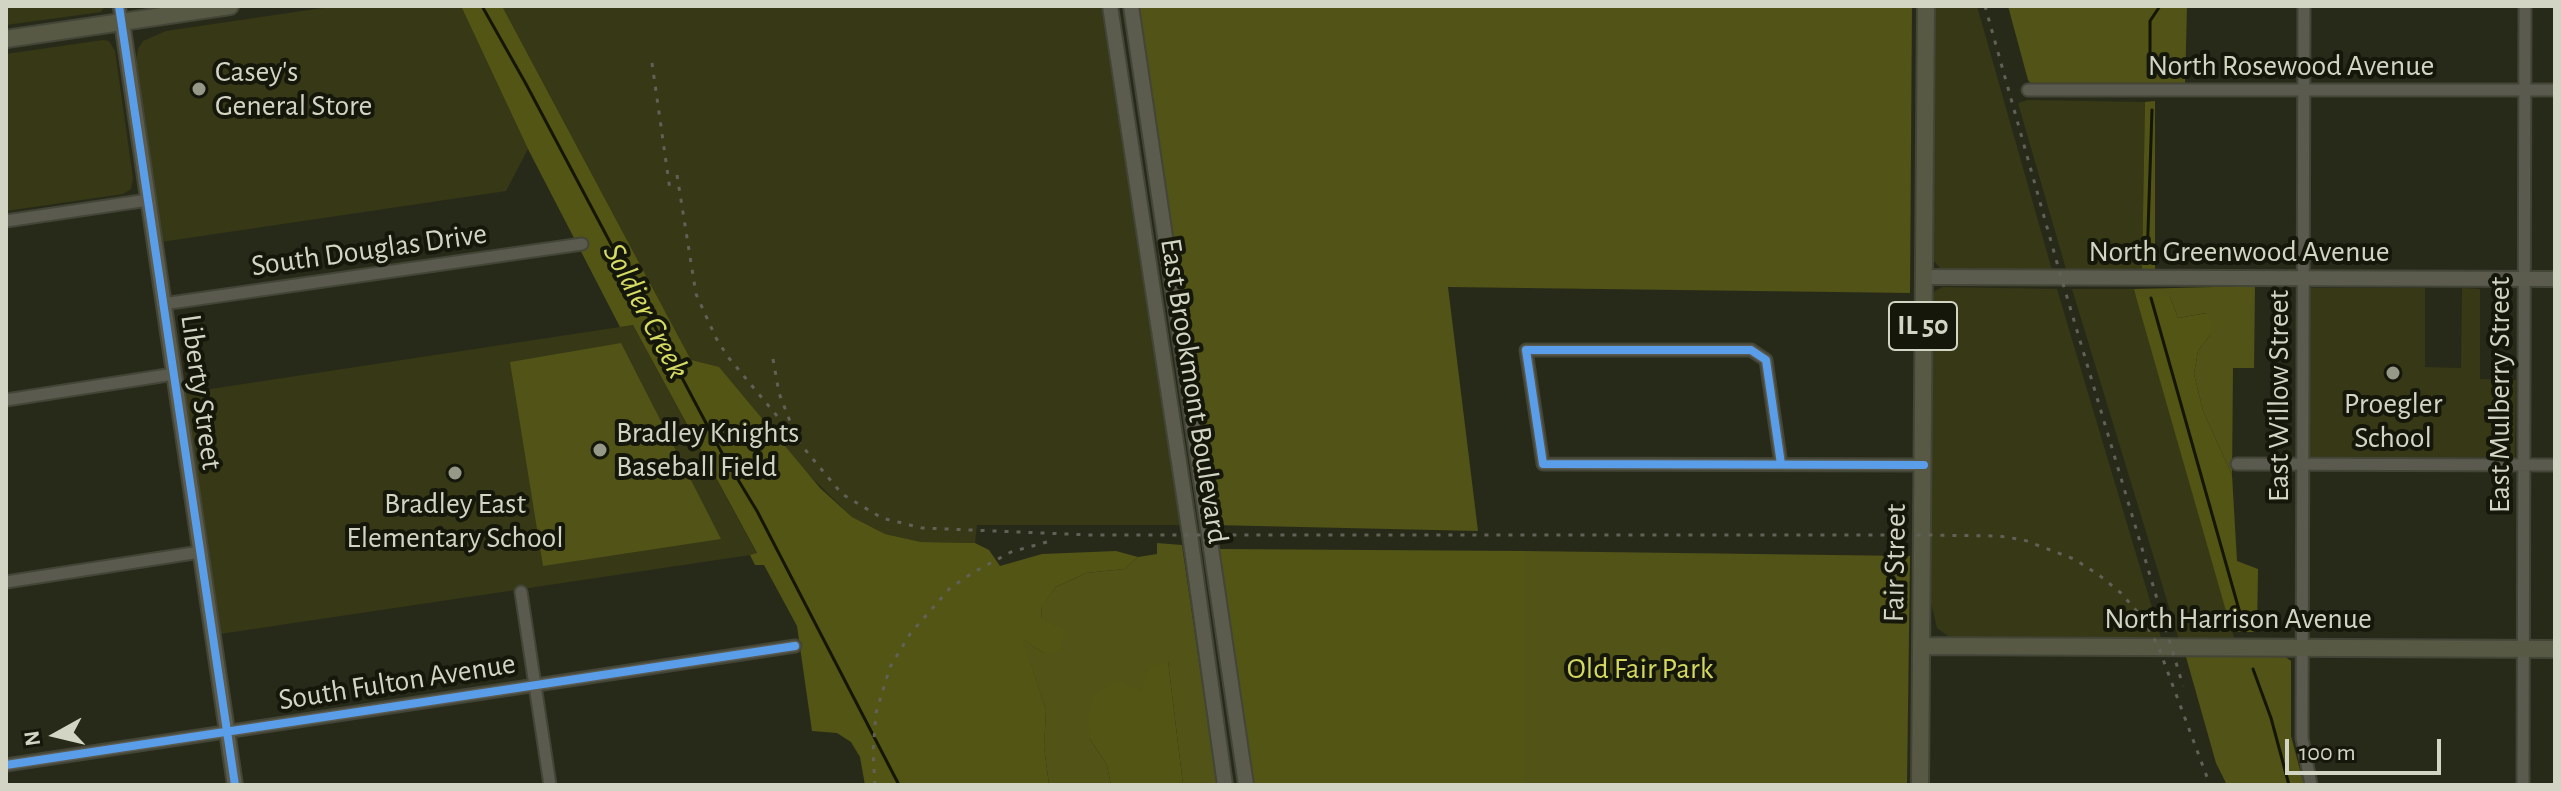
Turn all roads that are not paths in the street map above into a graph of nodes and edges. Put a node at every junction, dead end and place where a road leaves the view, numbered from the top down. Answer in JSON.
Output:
{"nodes":[{"id":1,"x":230,"y":6,"type":"edge"},
{"id":2,"x":1110,"y":6,"type":"edge"},
{"id":3,"x":1131,"y":6,"type":"edge"},
{"id":4,"x":1926,"y":6,"type":"edge"},
{"id":5,"x":2304,"y":6,"type":"edge"},
{"id":6,"x":2525,"y":6,"type":"edge"},
{"id":7,"x":121,"y":14,"type":"edge"},
{"id":8,"x":6,"y":39,"type":"edge"},
{"id":9,"x":2028,"y":90,"type":"dead end"},
{"id":10,"x":2525,"y":90,"type":"junction"},
{"id":11,"x":2555,"y":90,"type":"edge"},
{"id":12,"x":2304,"y":91,"type":"junction"},
{"id":13,"x":148,"y":200,"type":"junction"},
{"id":14,"x":6,"y":221,"type":"edge"},
{"id":15,"x":582,"y":244,"type":"dead end"},
{"id":16,"x":1923,"y":277,"type":"junction"},
{"id":17,"x":2303,"y":278,"type":"junction"},
{"id":18,"x":2524,"y":279,"type":"junction"},
{"id":19,"x":2555,"y":279,"type":"edge"},
{"id":20,"x":163,"y":304,"type":"junction"},
{"id":21,"x":174,"y":374,"type":"junction"},
{"id":22,"x":6,"y":400,"type":"edge"},
{"id":23,"x":1781,"y":464,"type":"junction"},
{"id":24,"x":2237,"y":464,"type":"dead end"},
{"id":25,"x":1924,"y":465,"type":"junction"},
{"id":26,"x":2303,"y":465,"type":"junction"},
{"id":27,"x":2523,"y":465,"type":"junction"},
{"id":28,"x":2555,"y":465,"type":"edge"},
{"id":29,"x":200,"y":552,"type":"junction"},
{"id":30,"x":6,"y":582,"type":"edge"},
{"id":31,"x":521,"y":592,"type":"dead end"},
{"id":32,"x":795,"y":646,"type":"dead end"},
{"id":33,"x":1921,"y":646,"type":"junction"},
{"id":34,"x":2302,"y":647,"type":"junction"},
{"id":35,"x":2523,"y":649,"type":"junction"},
{"id":36,"x":2555,"y":649,"type":"edge"},
{"id":37,"x":535,"y":685,"type":"junction"},
{"id":38,"x":227,"y":732,"type":"junction"},
{"id":39,"x":6,"y":765,"type":"edge"},
{"id":40,"x":235,"y":785,"type":"edge"},
{"id":41,"x":550,"y":785,"type":"edge"},
{"id":42,"x":1225,"y":785,"type":"edge"},
{"id":43,"x":1246,"y":785,"type":"edge"},
{"id":44,"x":1920,"y":785,"type":"edge"},
{"id":45,"x":2311,"y":785,"type":"edge"},
{"id":46,"x":2523,"y":785,"type":"edge"}],
"edges":[{"from":1,"to":7,"type":"main road"},
{"from":2,"to":42,"type":"main road","name":"East Brookmont Boulevard"},
{"from":3,"to":43,"type":"main road","name":"East Brookmont Boulevard"},
{"from":4,"to":16,"type":"main road","name":"Fair Street","number":"IL 50"},
{"from":5,"to":12,"type":"street","name":"East Willow Street"},
{"from":6,"to":10,"type":"street","name":"East Mulberry Street"},
{"from":7,"to":8,"type":"main road"},
{"from":7,"to":13,"type":"main road","name":"Liberty Street"},
{"from":9,"to":12,"type":"street","name":"North Rosewood Avenue"},
{"from":10,"to":11,"type":"street","name":"North Rosewood Avenue"},
{"from":10,"to":12,"type":"street","name":"North Rosewood Avenue"},
{"from":10,"to":18,"type":"street","name":"East Mulberry Street"},
{"from":12,"to":17,"type":"street","name":"East Willow Street"},
{"from":13,"to":14,"type":"street"},
{"from":13,"to":20,"type":"main road","name":"Liberty Street"},
{"from":15,"to":20,"type":"street","name":"South Douglas Drive"},
{"from":16,"to":17,"type":"main road","name":"North Greenwood Avenue"},
{"from":16,"to":25,"type":"main road","name":"Fair Street","number":"IL 50"},
{"from":17,"to":18,"type":"main road","name":"North Greenwood Avenue"},
{"from":17,"to":26,"type":"street","name":"East Willow Street"},
{"from":18,"to":19,"type":"main road","name":"North Greenwood Avenue"},
{"from":18,"to":27,"type":"street","name":"East Mulberry Street"},
{"from":20,"to":21,"type":"main road","name":"Liberty Street"},
{"from":21,"to":22,"type":"street"},
{"from":21,"to":29,"type":"main road","name":"Liberty Street"},
{"from":23,"to":23,"type":"street"},
{"from":23,"to":25,"type":"street"},
{"from":24,"to":26,"type":"street"},
{"from":25,"to":33,"type":"main road","name":"Fair Street","number":"IL 50"},
{"from":26,"to":27,"type":"street"},
{"from":26,"to":34,"type":"street","name":"East Willow Street"},
{"from":27,"to":28,"type":"street"},
{"from":27,"to":35,"type":"street","name":"East Mulberry Street"},
{"from":29,"to":30,"type":"street"},
{"from":29,"to":38,"type":"main road","name":"Liberty Street"},
{"from":31,"to":37,"type":"street"},
{"from":32,"to":37,"type":"street","name":"South Fulton Avenue"},
{"from":33,"to":34,"type":"main road","name":"North Harrison Avenue"},
{"from":33,"to":44,"type":"main road","name":"Fair Street","number":"IL 50"},
{"from":34,"to":35,"type":"main road","name":"North Harrison Avenue"},
{"from":34,"to":45,"type":"street","name":"East Willow Street"},
{"from":35,"to":36,"type":"main road","name":"North Harrison Avenue"},
{"from":35,"to":46,"type":"street","name":"East Mulberry Street"},
{"from":37,"to":38,"type":"street","name":"South Fulton Avenue"},
{"from":37,"to":41,"type":"street"},
{"from":38,"to":39,"type":"street","name":"South Fulton Avenue"},
{"from":38,"to":40,"type":"main road","name":"Liberty Street"}]}
